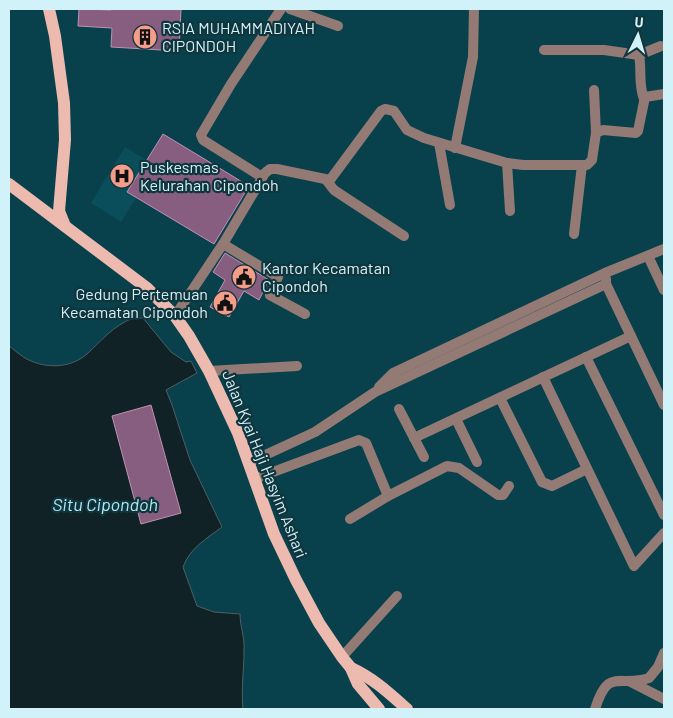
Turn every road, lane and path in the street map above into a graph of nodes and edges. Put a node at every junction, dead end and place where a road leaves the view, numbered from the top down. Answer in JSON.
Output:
{"nodes":[{"id":1,"x":49,"y":9,"type":"edge"},
{"id":2,"x":281,"y":9,"type":"edge"},
{"id":3,"x":290,"y":9,"type":"edge"},
{"id":4,"x":474,"y":9,"type":"edge"},
{"id":5,"x":338,"y":26,"type":"dead end"},
{"id":6,"x":661,"y":46,"type":"dead end"},
{"id":7,"x":544,"y":50,"type":"dead end"},
{"id":8,"x":639,"y":55,"type":"junction"},
{"id":9,"x":594,"y":90,"type":"dead end"},
{"id":10,"x":664,"y":94,"type":"edge"},
{"id":11,"x":644,"y":99,"type":"junction"},
{"id":12,"x":596,"y":133,"type":"junction"},
{"id":13,"x":439,"y":143,"type":"junction"},
{"id":14,"x":455,"y":148,"type":"junction"},
{"id":15,"x":507,"y":163,"type":"junction"},
{"id":16,"x":582,"y":166,"type":"junction"},
{"id":17,"x":262,"y":177,"type":"junction"},
{"id":18,"x":327,"y":181,"type":"junction"},
{"id":19,"x":9,"y":184,"type":"edge"},
{"id":20,"x":60,"y":199,"type":"junction"},
{"id":21,"x":35,"y":203,"type":"junction"},
{"id":22,"x":450,"y":206,"type":"dead end"},
{"id":23,"x":510,"y":211,"type":"dead end"},
{"id":24,"x":66,"y":228,"type":"junction"},
{"id":25,"x":574,"y":234,"type":"dead end"},
{"id":26,"x":404,"y":236,"type":"dead end"},
{"id":27,"x":223,"y":244,"type":"junction"},
{"id":28,"x":664,"y":249,"type":"edge"},
{"id":29,"x":648,"y":256,"type":"junction"},
{"id":30,"x":605,"y":273,"type":"junction"},
{"id":31,"x":606,"y":284,"type":"junction"},
{"id":32,"x":664,"y":290,"type":"edge"},
{"id":33,"x":305,"y":314,"type":"dead end"},
{"id":34,"x":176,"y":316,"type":"junction"},
{"id":35,"x":631,"y":336,"type":"junction"},
{"id":36,"x":586,"y":357,"type":"junction"},
{"id":37,"x":298,"y":366,"type":"dead end"},
{"id":38,"x":209,"y":371,"type":"junction"},
{"id":39,"x":543,"y":377,"type":"junction"},
{"id":40,"x":375,"y":392,"type":"junction"},
{"id":41,"x":500,"y":398,"type":"junction"},
{"id":42,"x":664,"y":404,"type":"edge"},
{"id":43,"x":399,"y":408,"type":"dead end"},
{"id":44,"x":456,"y":418,"type":"junction"},
{"id":45,"x":414,"y":438,"type":"junction"},
{"id":46,"x":424,"y":457,"type":"dead end"},
{"id":47,"x":477,"y":462,"type":"dead end"},
{"id":48,"x":248,"y":463,"type":"junction"},
{"id":49,"x":588,"y":469,"type":"junction"},
{"id":50,"x":254,"y":479,"type":"junction"},
{"id":51,"x":509,"y":486,"type":"dead end"},
{"id":52,"x":388,"y":496,"type":"junction"},
{"id":53,"x":664,"y":515,"type":"edge"},
{"id":54,"x":350,"y":519,"type":"dead end"},
{"id":55,"x":664,"y":533,"type":"edge"},
{"id":56,"x":398,"y":596,"type":"dead end"},
{"id":57,"x":664,"y":653,"type":"edge"},
{"id":58,"x":342,"y":657,"type":"junction"},
{"id":59,"x":351,"y":668,"type":"junction"},
{"id":60,"x":629,"y":681,"type":"junction"},
{"id":61,"x":664,"y":699,"type":"edge"},
{"id":62,"x":379,"y":709,"type":"edge"},
{"id":63,"x":407,"y":709,"type":"edge"},
{"id":64,"x":595,"y":709,"type":"edge"}],
"edges":[{"from":1,"to":20,"type":"main road"},
{"from":2,"to":17,"type":"street"},
{"from":3,"to":5,"type":"street"},
{"from":4,"to":14,"type":"street"},
{"from":6,"to":8,"type":"street"},
{"from":7,"to":8,"type":"street"},
{"from":8,"to":11,"type":"street"},
{"from":9,"to":12,"type":"street"},
{"from":10,"to":11,"type":"street"},
{"from":11,"to":12,"type":"street"},
{"from":12,"to":16,"type":"street"},
{"from":13,"to":14,"type":"street"},
{"from":13,"to":18,"type":"street"},
{"from":13,"to":22,"type":"street"},
{"from":14,"to":15,"type":"street"},
{"from":15,"to":16,"type":"street"},
{"from":15,"to":23,"type":"street"},
{"from":16,"to":25,"type":"street"},
{"from":17,"to":18,"type":"street"},
{"from":17,"to":27,"type":"street"},
{"from":18,"to":26,"type":"street"},
{"from":19,"to":21,"type":"main road","name":"Jalan Kyai Haji Hasyim Ashari"},
{"from":20,"to":21,"type":"main road"},
{"from":20,"to":24,"type":"main road"},
{"from":21,"to":24,"type":"main road","name":"Jalan Kyai Haji Hasyim Ashari"},
{"from":24,"to":34,"type":"main road","name":"Jalan Kyai Haji Hasyim Ashari"},
{"from":27,"to":33,"type":"street"},
{"from":27,"to":34,"type":"street"},
{"from":28,"to":29,"type":"street"},
{"from":29,"to":30,"type":"street"},
{"from":29,"to":32,"type":"street"},
{"from":30,"to":31,"type":"street"},
{"from":30,"to":40,"type":"street"},
{"from":31,"to":35,"type":"street"},
{"from":31,"to":40,"type":"street"},
{"from":34,"to":38,"type":"main road","name":"Jalan Kyai Haji Hasyim Ashari"},
{"from":35,"to":36,"type":"street"},
{"from":35,"to":42,"type":"street"},
{"from":36,"to":39,"type":"street"},
{"from":36,"to":53,"type":"street"},
{"from":37,"to":38,"type":"street"},
{"from":38,"to":48,"type":"main road","name":"Jalan Kyai Haji Hasyim Ashari"},
{"from":39,"to":41,"type":"street"},
{"from":39,"to":49,"type":"street"},
{"from":40,"to":48,"type":"street"},
{"from":41,"to":44,"type":"street"},
{"from":41,"to":49,"type":"street"},
{"from":43,"to":45,"type":"street"},
{"from":44,"to":45,"type":"street"},
{"from":44,"to":47,"type":"street"},
{"from":45,"to":46,"type":"street"},
{"from":48,"to":50,"type":"main road","name":"Jalan Kyai Haji Hasyim Ashari"},
{"from":49,"to":55,"type":"street"},
{"from":50,"to":52,"type":"street"},
{"from":50,"to":58,"type":"main road","name":"Jalan Kyai Haji Hasyim Ashari"},
{"from":51,"to":52,"type":"street"},
{"from":52,"to":54,"type":"street"},
{"from":56,"to":58,"type":"street"},
{"from":57,"to":60,"type":"street"},
{"from":58,"to":59,"type":"main road","name":"Jalan Kyai Haji Hasyim Ashari"},
{"from":59,"to":62,"type":"main road","name":"Jalan Kyai Haji Hasyim Ashari"},
{"from":59,"to":63,"type":"main road","name":"Jalan Kyai Haji Hasyim Ashari"},
{"from":60,"to":61,"type":"street"},
{"from":60,"to":64,"type":"street"}]}
